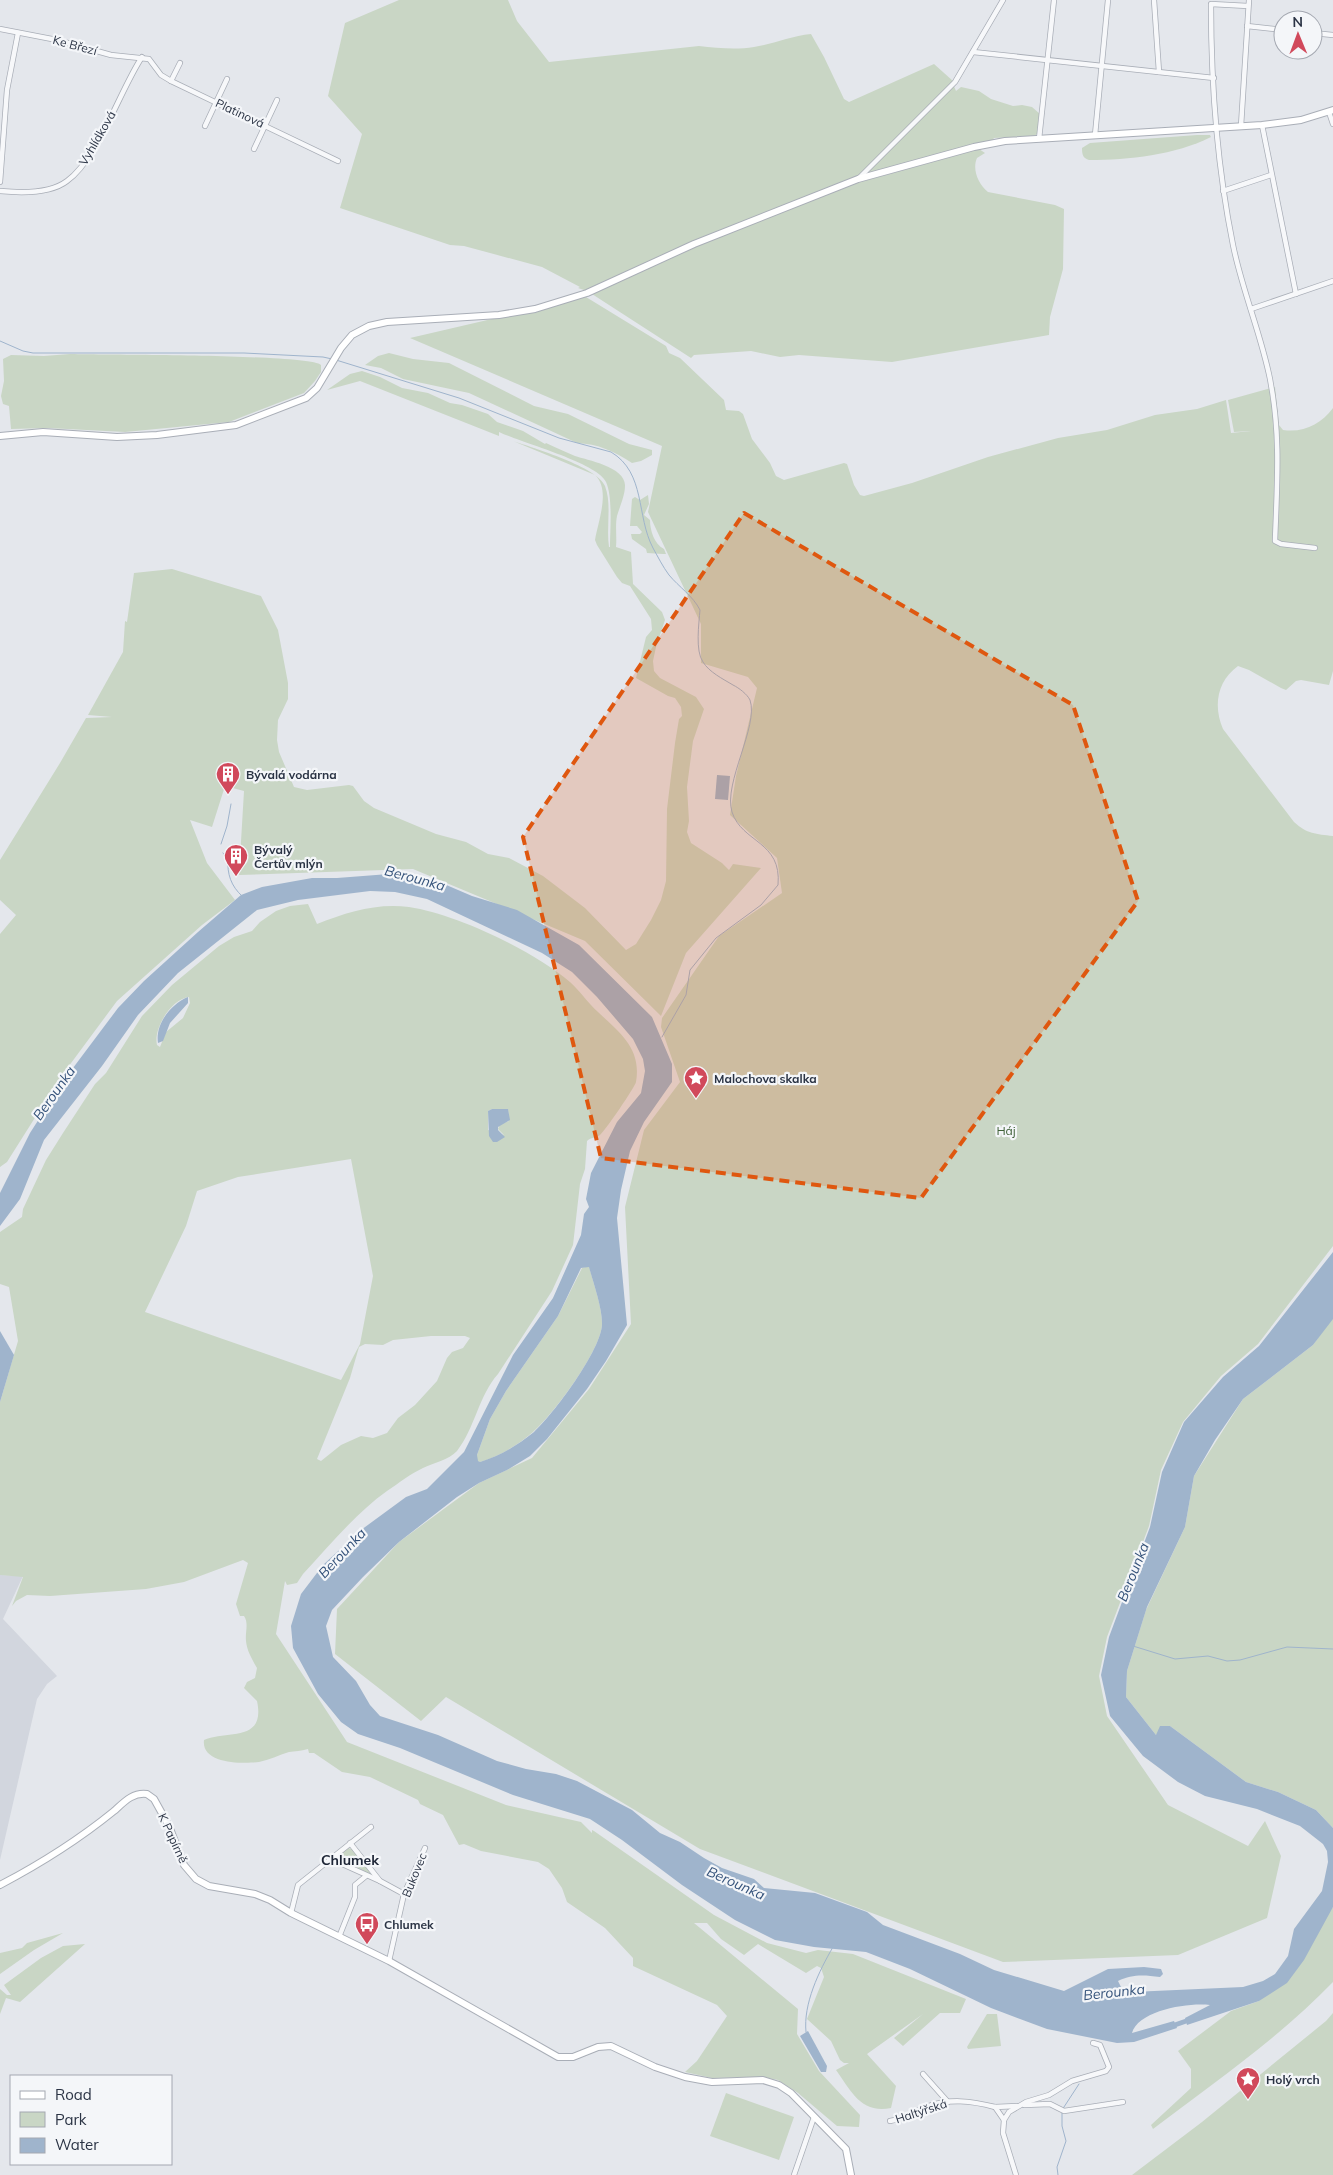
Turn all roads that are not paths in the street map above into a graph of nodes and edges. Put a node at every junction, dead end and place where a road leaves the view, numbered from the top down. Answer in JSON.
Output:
{"nodes":[{"id":1,"x":1003,"y":0,"type":"edge"},
{"id":2,"x":1054,"y":0,"type":"edge"},
{"id":3,"x":1108,"y":0,"type":"edge"},
{"id":4,"x":1154,"y":0,"type":"edge"},
{"id":5,"x":1249,"y":3,"type":"edge"},
{"id":6,"x":1247,"y":26,"type":"junction"},
{"id":7,"x":0,"y":29,"type":"edge"},
{"id":8,"x":1273,"y":29,"type":"edge"},
{"id":9,"x":18,"y":33,"type":"junction"},
{"id":10,"x":973,"y":52,"type":"junction"},
{"id":11,"x":142,"y":57,"type":"junction"},
{"id":12,"x":149,"y":59,"type":"joint"},
{"id":13,"x":1047,"y":61,"type":"junction"},
{"id":14,"x":180,"y":62,"type":"dead end"},
{"id":15,"x":1102,"y":66,"type":"junction"},
{"id":16,"x":1159,"y":72,"type":"junction"},
{"id":17,"x":1214,"y":78,"type":"junction"},
{"id":18,"x":227,"y":79,"type":"dead end"},
{"id":19,"x":171,"y":81,"type":"junction"},
{"id":20,"x":277,"y":100,"type":"dead end"},
{"id":21,"x":216,"y":102,"type":"junction"},
{"id":22,"x":1331,"y":111,"type":"edge"},
{"id":23,"x":1333,"y":124,"type":"edge"},
{"id":24,"x":265,"y":125,"type":"junction"},
{"id":25,"x":1262,"y":125,"type":"junction"},
{"id":26,"x":205,"y":126,"type":"dead end"},
{"id":27,"x":1241,"y":126,"type":"junction"},
{"id":28,"x":1218,"y":128,"type":"junction"},
{"id":29,"x":1095,"y":135,"type":"junction"},
{"id":30,"x":1039,"y":139,"type":"junction"},
{"id":31,"x":254,"y":150,"type":"dead end"},
{"id":32,"x":338,"y":161,"type":"dead end"},
{"id":33,"x":1271,"y":175,"type":"junction"},
{"id":34,"x":858,"y":179,"type":"junction"},
{"id":35,"x":0,"y":182,"type":"edge"},
{"id":36,"x":0,"y":191,"type":"edge"},
{"id":37,"x":1223,"y":191,"type":"junction"},
{"id":38,"x":1333,"y":281,"type":"edge"},
{"id":39,"x":1296,"y":294,"type":"junction"},
{"id":40,"x":1251,"y":309,"type":"junction"},
{"id":41,"x":0,"y":436,"type":"edge"},
{"id":42,"x":1315,"y":548,"type":"dead end"},
{"id":43,"x":371,"y":1826,"type":"dead end"},
{"id":44,"x":350,"y":1843,"type":"junction"},
{"id":45,"x":425,"y":1848,"type":"dead end"},
{"id":46,"x":331,"y":1859,"type":"junction"},
{"id":47,"x":366,"y":1876,"type":"junction"},
{"id":48,"x":380,"y":1881,"type":"junction"},
{"id":49,"x":0,"y":1885,"type":"edge"},
{"id":50,"x":404,"y":1894,"type":"junction"},
{"id":51,"x":290,"y":1913,"type":"junction"},
{"id":52,"x":339,"y":1936,"type":"junction"},
{"id":53,"x":389,"y":1961,"type":"junction"},
{"id":54,"x":1093,"y":2043,"type":"dead end"},
{"id":55,"x":923,"y":2074,"type":"dead end"},
{"id":56,"x":948,"y":2102,"type":"junction"},
{"id":57,"x":1123,"y":2102,"type":"dead end"},
{"id":58,"x":1020,"y":2106,"type":"junction"},
{"id":59,"x":995,"y":2107,"type":"junction"},
{"id":60,"x":814,"y":2117,"type":"junction"},
{"id":61,"x":1004,"y":2120,"type":"junction"},
{"id":62,"x":890,"y":2121,"type":"dead end"},
{"id":63,"x":794,"y":2175,"type":"edge"},
{"id":64,"x":851,"y":2175,"type":"edge"},
{"id":65,"x":1016,"y":2175,"type":"edge"}],
"edges":[{"from":1,"to":10,"type":"street"},
{"from":2,"to":13,"type":"street"},
{"from":3,"to":15,"type":"street"},
{"from":4,"to":16,"type":"street"},
{"from":5,"to":6,"type":"street"},
{"from":5,"to":17,"type":"street"},
{"from":6,"to":8,"type":"street"},
{"from":6,"to":27,"type":"street"},
{"from":7,"to":9,"type":"street","name":"Ke Březí"},
{"from":9,"to":11,"type":"street","name":"Ke Březí"},
{"from":9,"to":35,"type":"street"},
{"from":10,"to":13,"type":"street"},
{"from":10,"to":34,"type":"street"},
{"from":11,"to":12,"type":"street","name":"Ke Březí"},
{"from":11,"to":36,"type":"street","name":"Vyhlídková"},
{"from":12,"to":19,"type":"street","name":"Platinová"},
{"from":13,"to":15,"type":"street"},
{"from":13,"to":30,"type":"street"},
{"from":14,"to":19,"type":"street"},
{"from":15,"to":16,"type":"street"},
{"from":15,"to":29,"type":"street"},
{"from":16,"to":17,"type":"street"},
{"from":17,"to":28,"type":"street"},
{"from":18,"to":21,"type":"street"},
{"from":19,"to":21,"type":"street","name":"Platinová"},
{"from":20,"to":24,"type":"street"},
{"from":21,"to":24,"type":"street","name":"Platinová"},
{"from":21,"to":26,"type":"street"},
{"from":22,"to":23,"type":"street"},
{"from":22,"to":25,"type":"street"},
{"from":24,"to":31,"type":"street"},
{"from":24,"to":32,"type":"street","name":"Platinová"},
{"from":25,"to":27,"type":"street"},
{"from":25,"to":33,"type":"street"},
{"from":27,"to":28,"type":"street"},
{"from":28,"to":29,"type":"street"},
{"from":28,"to":37,"type":"street"},
{"from":29,"to":30,"type":"street"},
{"from":30,"to":34,"type":"street"},
{"from":33,"to":37,"type":"street"},
{"from":33,"to":39,"type":"street"},
{"from":34,"to":41,"type":"street"},
{"from":37,"to":40,"type":"street"},
{"from":38,"to":39,"type":"street"},
{"from":39,"to":40,"type":"street"},
{"from":40,"to":42,"type":"street"},
{"from":43,"to":44,"type":"street"},
{"from":44,"to":46,"type":"street"},
{"from":44,"to":48,"type":"street"},
{"from":45,"to":50,"type":"street","name":"Bukovec"},
{"from":46,"to":47,"type":"street"},
{"from":46,"to":51,"type":"street"},
{"from":47,"to":48,"type":"street"},
{"from":47,"to":52,"type":"street"},
{"from":48,"to":50,"type":"street"},
{"from":49,"to":51,"type":"street","name":"K Papírně"},
{"from":50,"to":53,"type":"street","name":"Bukovec"},
{"from":51,"to":52,"type":"street","name":"K Papírně"},
{"from":52,"to":53,"type":"street","name":"K Papírně"},
{"from":53,"to":60,"type":"street","name":"K Papírně"},
{"from":54,"to":58,"type":"street"},
{"from":55,"to":56,"type":"street"},
{"from":56,"to":59,"type":"street","name":"Haltýřská"},
{"from":56,"to":62,"type":"street","name":"Haltýřská"},
{"from":57,"to":58,"type":"street","name":"Haltýřská"},
{"from":58,"to":59,"type":"street","name":"Haltýřská"},
{"from":58,"to":61,"type":"street"},
{"from":59,"to":61,"type":"street"},
{"from":60,"to":63,"type":"street"},
{"from":60,"to":64,"type":"street","name":"K Papírně"},
{"from":61,"to":65,"type":"street"}]}
